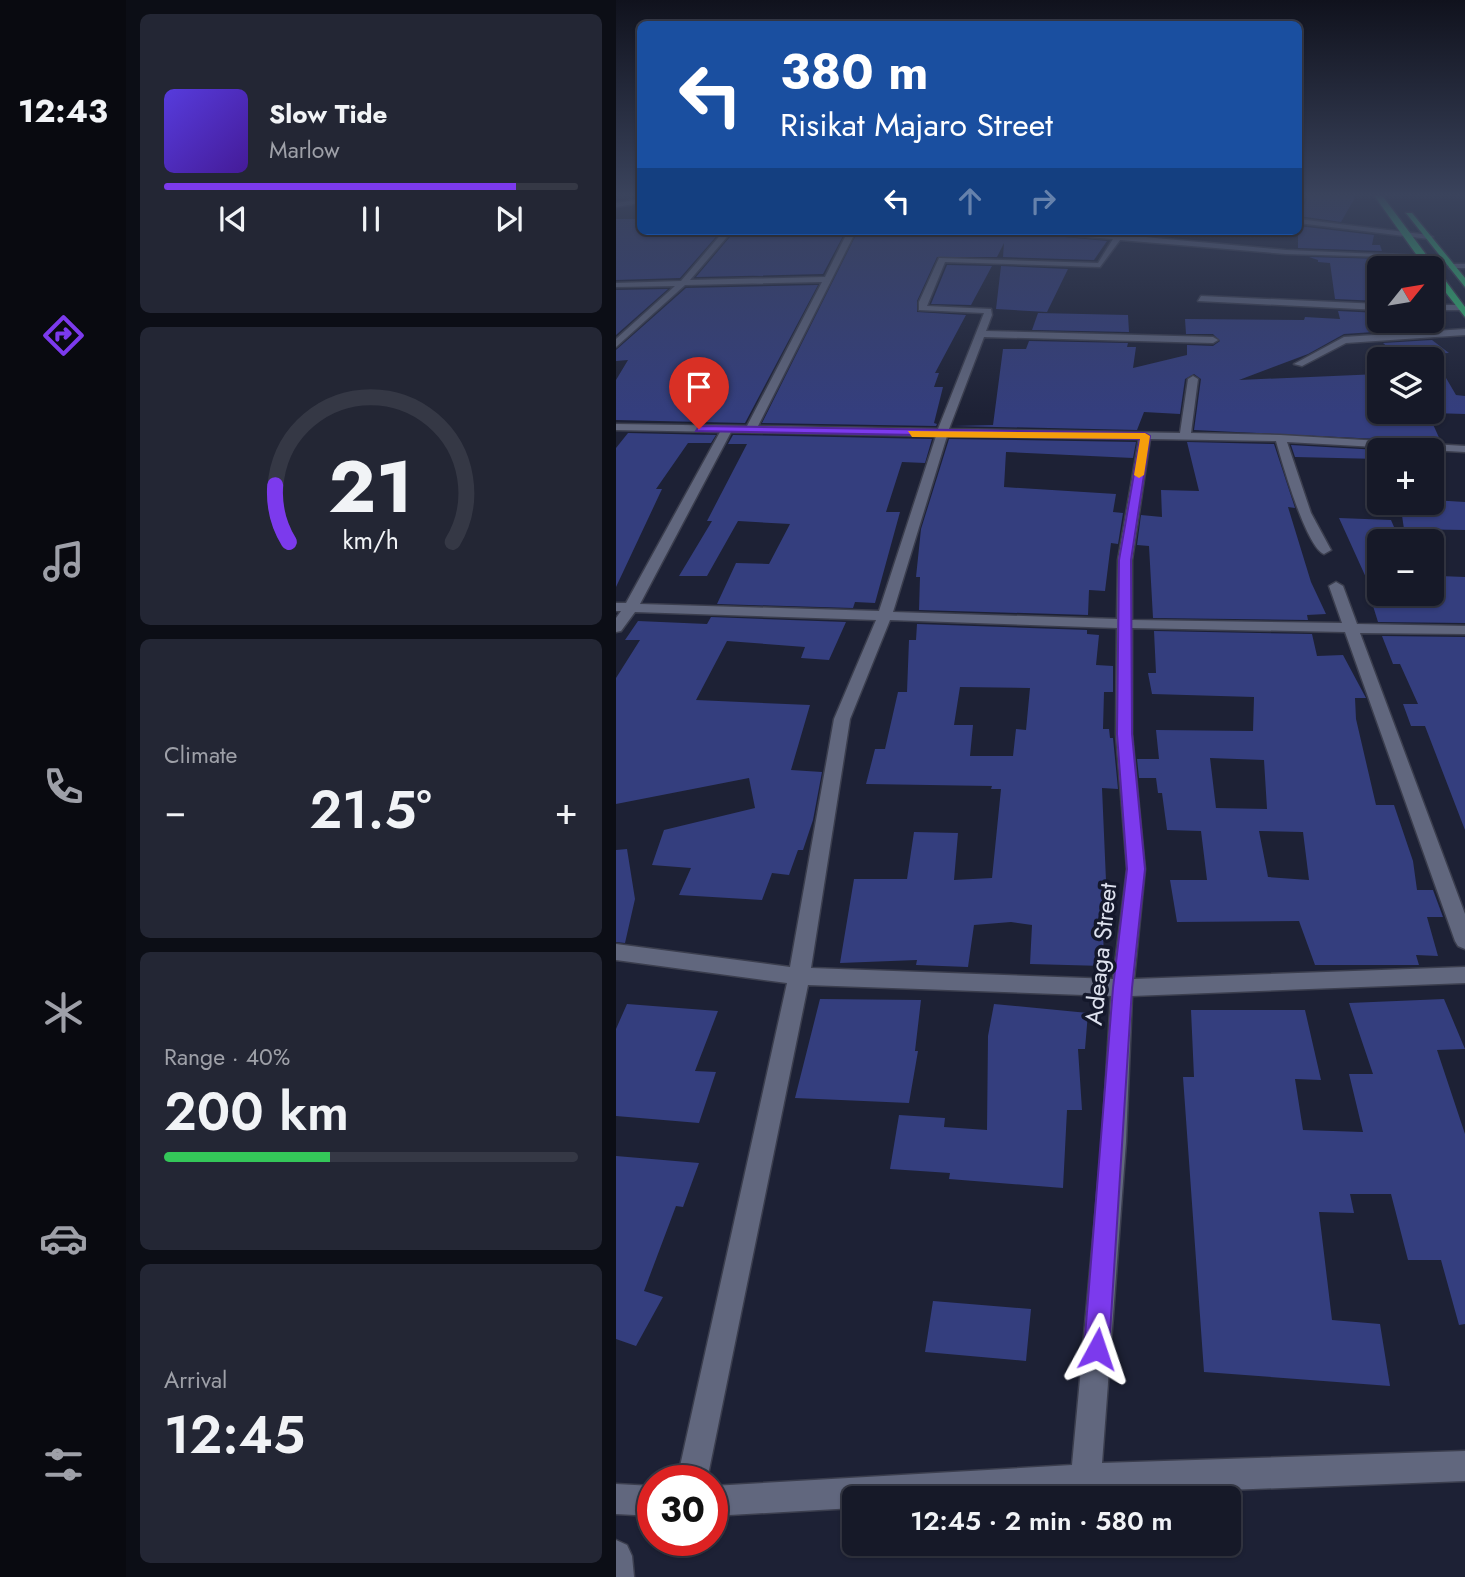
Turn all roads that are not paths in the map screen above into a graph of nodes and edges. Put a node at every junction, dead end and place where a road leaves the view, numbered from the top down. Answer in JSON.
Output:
{"nodes":[{"id":1,"x":696,"y":268,"type":"edge"},
{"id":2,"x":832,"y":268,"type":"edge"},
{"id":3,"x":939,"y":268,"type":"edge"},
{"id":4,"x":1453,"y":268,"type":"edge"},
{"id":5,"x":826,"y":279,"type":"junction"},
{"id":6,"x":684,"y":282,"type":"junction"},
{"id":7,"x":1444,"y":284,"type":"edge"},
{"id":8,"x":1465,"y":284,"type":"edge"},
{"id":9,"x":616,"y":285,"type":"edge"},
{"id":10,"x":1201,"y":299,"type":"dead end"},
{"id":11,"x":1367,"y":306,"type":"edge"},
{"id":12,"x":1444,"y":309,"type":"edge"},
{"id":13,"x":1463,"y":311,"type":"edge"},
{"id":14,"x":1465,"y":332,"type":"edge"},
{"id":15,"x":981,"y":334,"type":"junction"},
{"id":16,"x":1213,"y":340,"type":"dead end"},
{"id":17,"x":616,"y":344,"type":"edge"},
{"id":18,"x":1299,"y":364,"type":"dead end"},
{"id":19,"x":1193,"y":379,"type":"dead end"},
{"id":20,"x":616,"y":427,"type":"edge"},
{"id":21,"x":751,"y":429,"type":"junction"},
{"id":22,"x":727,"y":430,"type":"junction"},
{"id":23,"x":942,"y":435,"type":"junction"},
{"id":24,"x":1145,"y":436,"type":"junction"},
{"id":25,"x":1185,"y":437,"type":"junction"},
{"id":26,"x":1280,"y":438,"type":"junction"},
{"id":27,"x":1465,"y":449,"type":"edge"},
{"id":28,"x":1324,"y":550,"type":"dead end"},
{"id":29,"x":1336,"y":586,"type":"dead end"},
{"id":30,"x":624,"y":607,"type":"edge"},
{"id":31,"x":885,"y":615,"type":"junction"},
{"id":32,"x":1125,"y":624,"type":"junction"},
{"id":33,"x":616,"y":628,"type":"edge"},
{"id":34,"x":1349,"y":628,"type":"junction"},
{"id":35,"x":1465,"y":630,"type":"edge"},
{"id":36,"x":1465,"y":941,"type":"edge"},
{"id":37,"x":616,"y":952,"type":"edge"},
{"id":38,"x":1465,"y":975,"type":"edge"},
{"id":39,"x":799,"y":976,"type":"junction"},
{"id":40,"x":1122,"y":988,"type":"junction"},
{"id":41,"x":695,"y":1465,"type":"edge"},
{"id":42,"x":1465,"y":1466,"type":"edge"},
{"id":43,"x":1086,"y":1479,"type":"junction"},
{"id":44,"x":616,"y":1499,"type":"edge"},
{"id":45,"x":637,"y":1500,"type":"edge"},
{"id":46,"x":728,"y":1500,"type":"edge"},
{"id":47,"x":616,"y":1556,"type":"edge"},
{"id":48,"x":618,"y":1577,"type":"edge"}],
"edges":[{"from":1,"to":6,"type":"street"},
{"from":2,"to":5,"type":"street"},
{"from":3,"to":15,"type":"street"},
{"from":4,"to":8,"type":"highway"},
{"from":5,"to":6,"type":"street"},
{"from":5,"to":21,"type":"street"},
{"from":6,"to":9,"type":"street"},
{"from":6,"to":17,"type":"street"},
{"from":7,"to":13,"type":"highway"},
{"from":10,"to":11,"type":"street"},
{"from":12,"to":13,"type":"street"},
{"from":14,"to":18,"type":"street"},
{"from":15,"to":16,"type":"street"},
{"from":15,"to":23,"type":"street"},
{"from":19,"to":25,"type":"street"},
{"from":20,"to":22,"type":"street"},
{"from":21,"to":22,"type":"street"},
{"from":21,"to":23,"type":"street"},
{"from":22,"to":30,"type":"street"},
{"from":23,"to":24,"type":"street"},
{"from":23,"to":31,"type":"street"},
{"from":24,"to":25,"type":"street"},
{"from":24,"to":32,"type":"street","name":"Adeaga Street"},
{"from":25,"to":26,"type":"street"},
{"from":26,"to":27,"type":"street"},
{"from":26,"to":28,"type":"street"},
{"from":29,"to":34,"type":"street"},
{"from":30,"to":31,"type":"street"},
{"from":30,"to":33,"type":"street"},
{"from":31,"to":32,"type":"street"},
{"from":31,"to":39,"type":"street"},
{"from":32,"to":34,"type":"street"},
{"from":32,"to":40,"type":"street","name":"Adeaga Street"},
{"from":34,"to":35,"type":"street"},
{"from":34,"to":36,"type":"street"},
{"from":37,"to":39,"type":"street"},
{"from":38,"to":40,"type":"street"},
{"from":39,"to":40,"type":"street"},
{"from":39,"to":41,"type":"street"},
{"from":40,"to":43,"type":"street","name":"Adeaga Street"},
{"from":42,"to":43,"type":"street"},
{"from":43,"to":46,"type":"street"},
{"from":44,"to":45,"type":"street"},
{"from":47,"to":48,"type":"street"}]}
